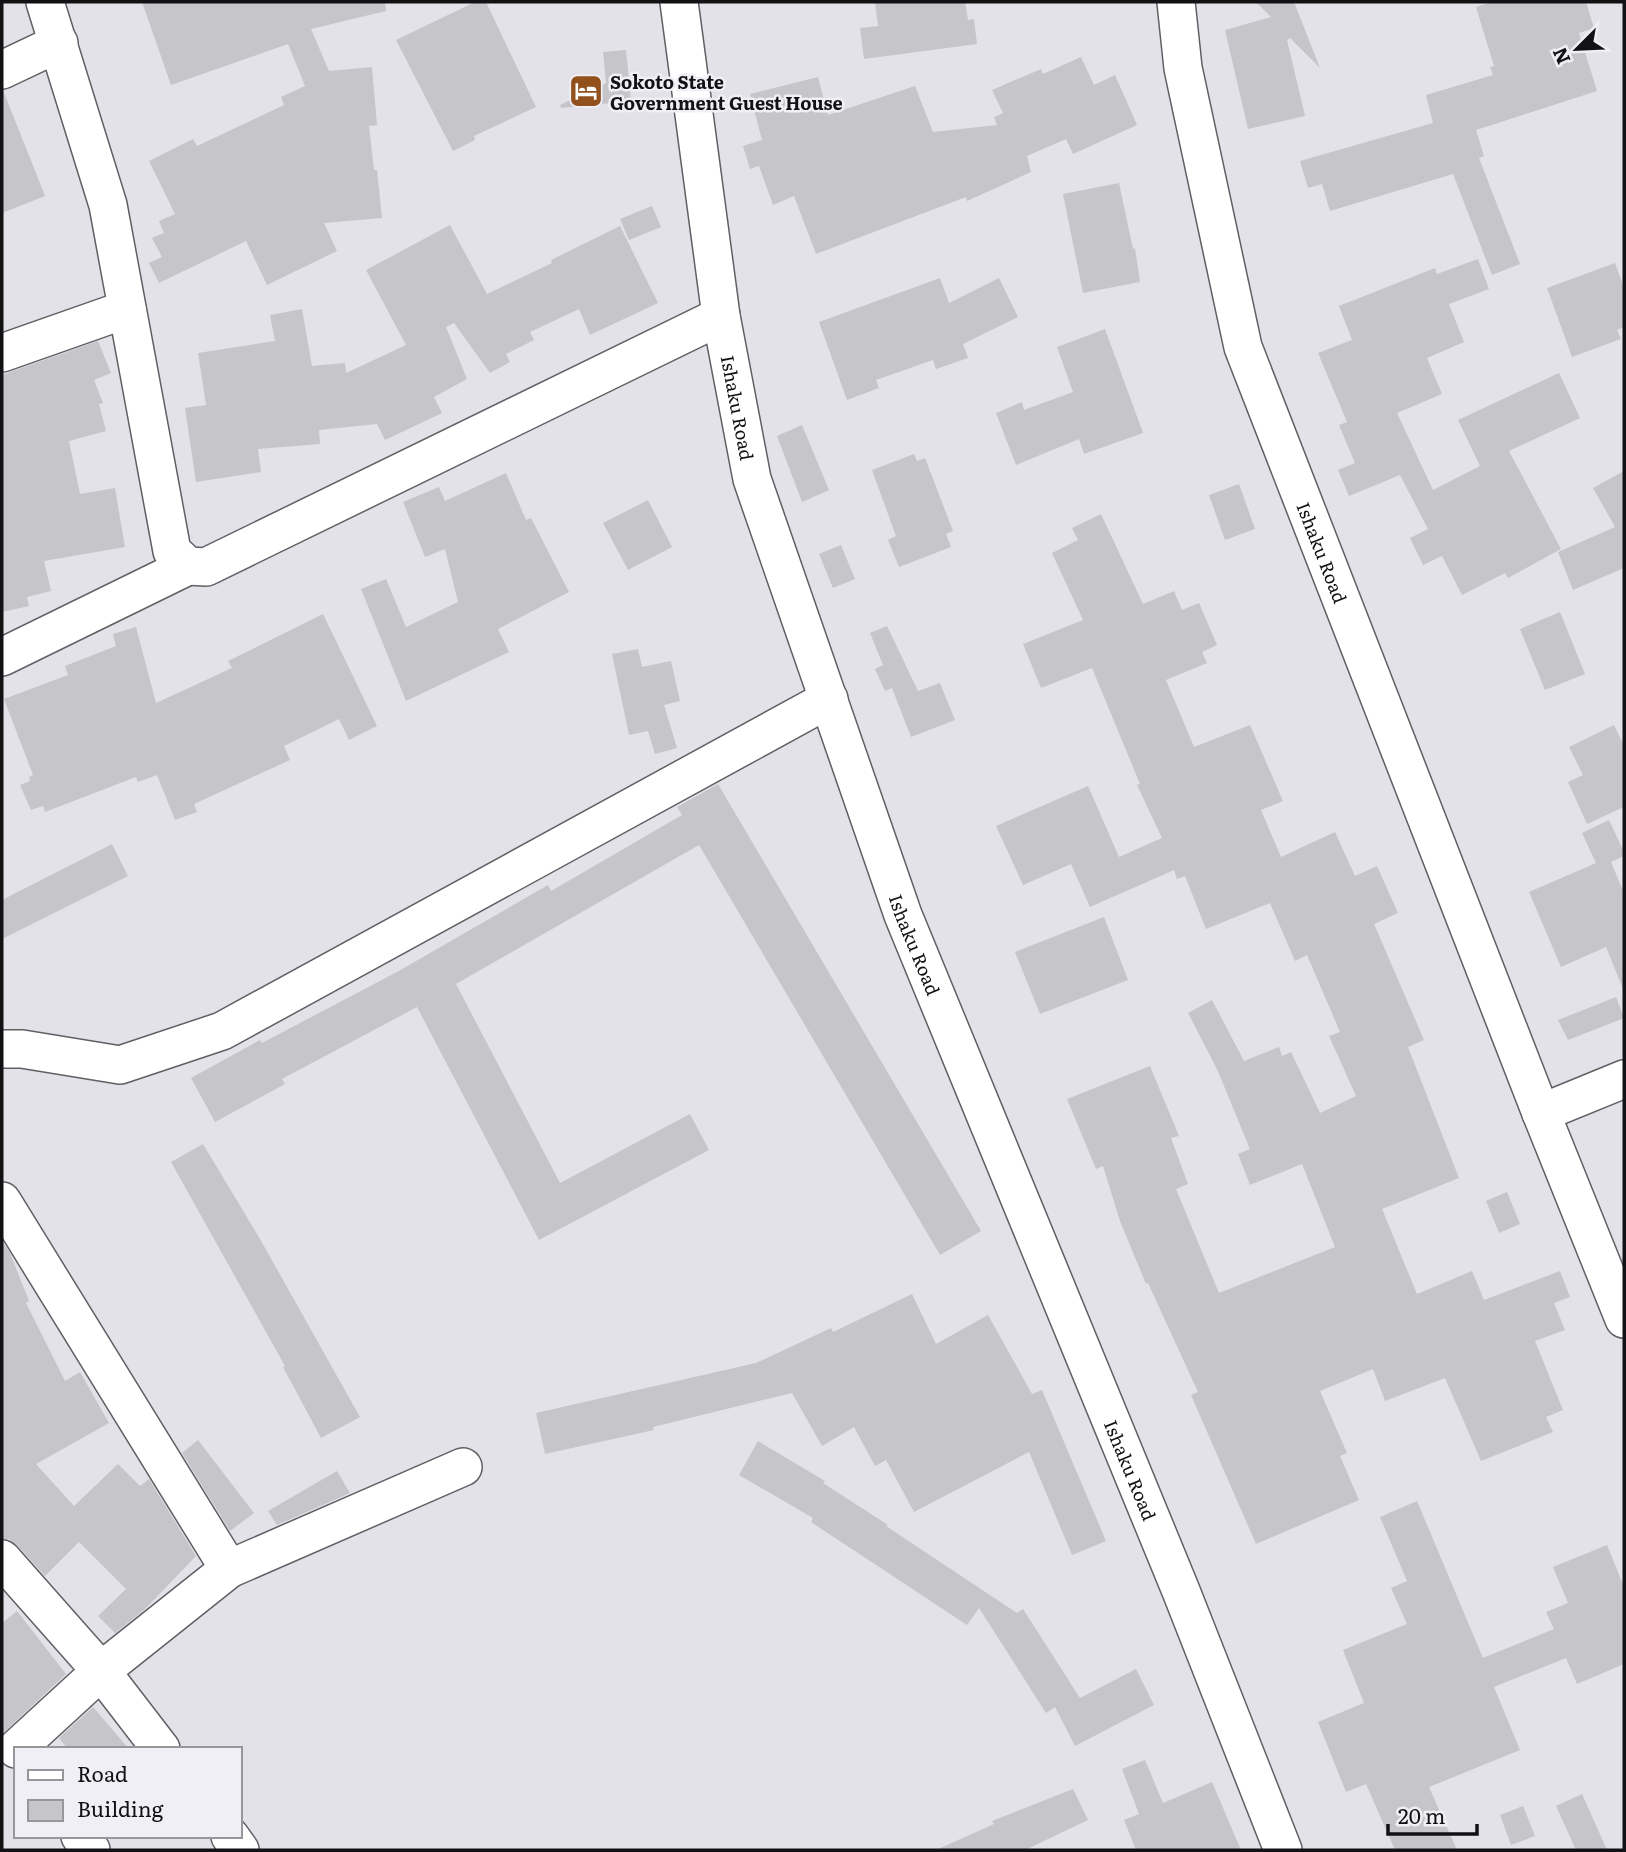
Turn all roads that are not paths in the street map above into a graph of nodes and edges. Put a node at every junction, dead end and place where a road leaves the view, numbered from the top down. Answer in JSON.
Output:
{"nodes":[{"id":1,"x":45,"y":2,"type":"edge"},
{"id":2,"x":680,"y":2,"type":"edge"},
{"id":3,"x":1176,"y":2,"type":"edge"},
{"id":4,"x":59,"y":43,"type":"junction"},
{"id":5,"x":2,"y":70,"type":"edge"},
{"id":6,"x":127,"y":309,"type":"junction"},
{"id":7,"x":721,"y":316,"type":"junction"},
{"id":8,"x":2,"y":353,"type":"edge"},
{"id":9,"x":188,"y":566,"type":"junction"},
{"id":10,"x":2,"y":657,"type":"edge"},
{"id":11,"x":829,"y":699,"type":"junction"},
{"id":12,"x":2,"y":1049,"type":"edge"},
{"id":13,"x":1624,"y":1079,"type":"edge"},
{"id":14,"x":1541,"y":1113,"type":"junction"},
{"id":15,"x":5,"y":1217,"type":"edge"},
{"id":16,"x":1624,"y":1320,"type":"edge"},
{"id":17,"x":463,"y":1466,"type":"dead end"},
{"id":18,"x":2,"y":1559,"type":"edge"},
{"id":19,"x":229,"y":1569,"type":"junction"},
{"id":20,"x":100,"y":1671,"type":"junction"},
{"id":21,"x":18,"y":1747,"type":"edge"},
{"id":22,"x":159,"y":1747,"type":"edge"},
{"id":23,"x":1283,"y":1850,"type":"edge"}],
"edges":[{"from":1,"to":4,"type":"street"},
{"from":2,"to":7,"type":"street","name":"Ishaku Road"},
{"from":3,"to":14,"type":"street","name":"Ishaku Road"},
{"from":4,"to":5,"type":"street"},
{"from":4,"to":6,"type":"street"},
{"from":6,"to":8,"type":"street"},
{"from":6,"to":9,"type":"street"},
{"from":7,"to":9,"type":"street"},
{"from":7,"to":11,"type":"street","name":"Ishaku Road"},
{"from":9,"to":10,"type":"street"},
{"from":11,"to":12,"type":"street"},
{"from":11,"to":23,"type":"street","name":"Ishaku Road"},
{"from":13,"to":14,"type":"street"},
{"from":14,"to":16,"type":"street","name":"Ishaku Road"},
{"from":15,"to":19,"type":"street"},
{"from":17,"to":19,"type":"street"},
{"from":18,"to":20,"type":"street"},
{"from":19,"to":20,"type":"street"},
{"from":20,"to":21,"type":"street"},
{"from":20,"to":22,"type":"street"}]}
